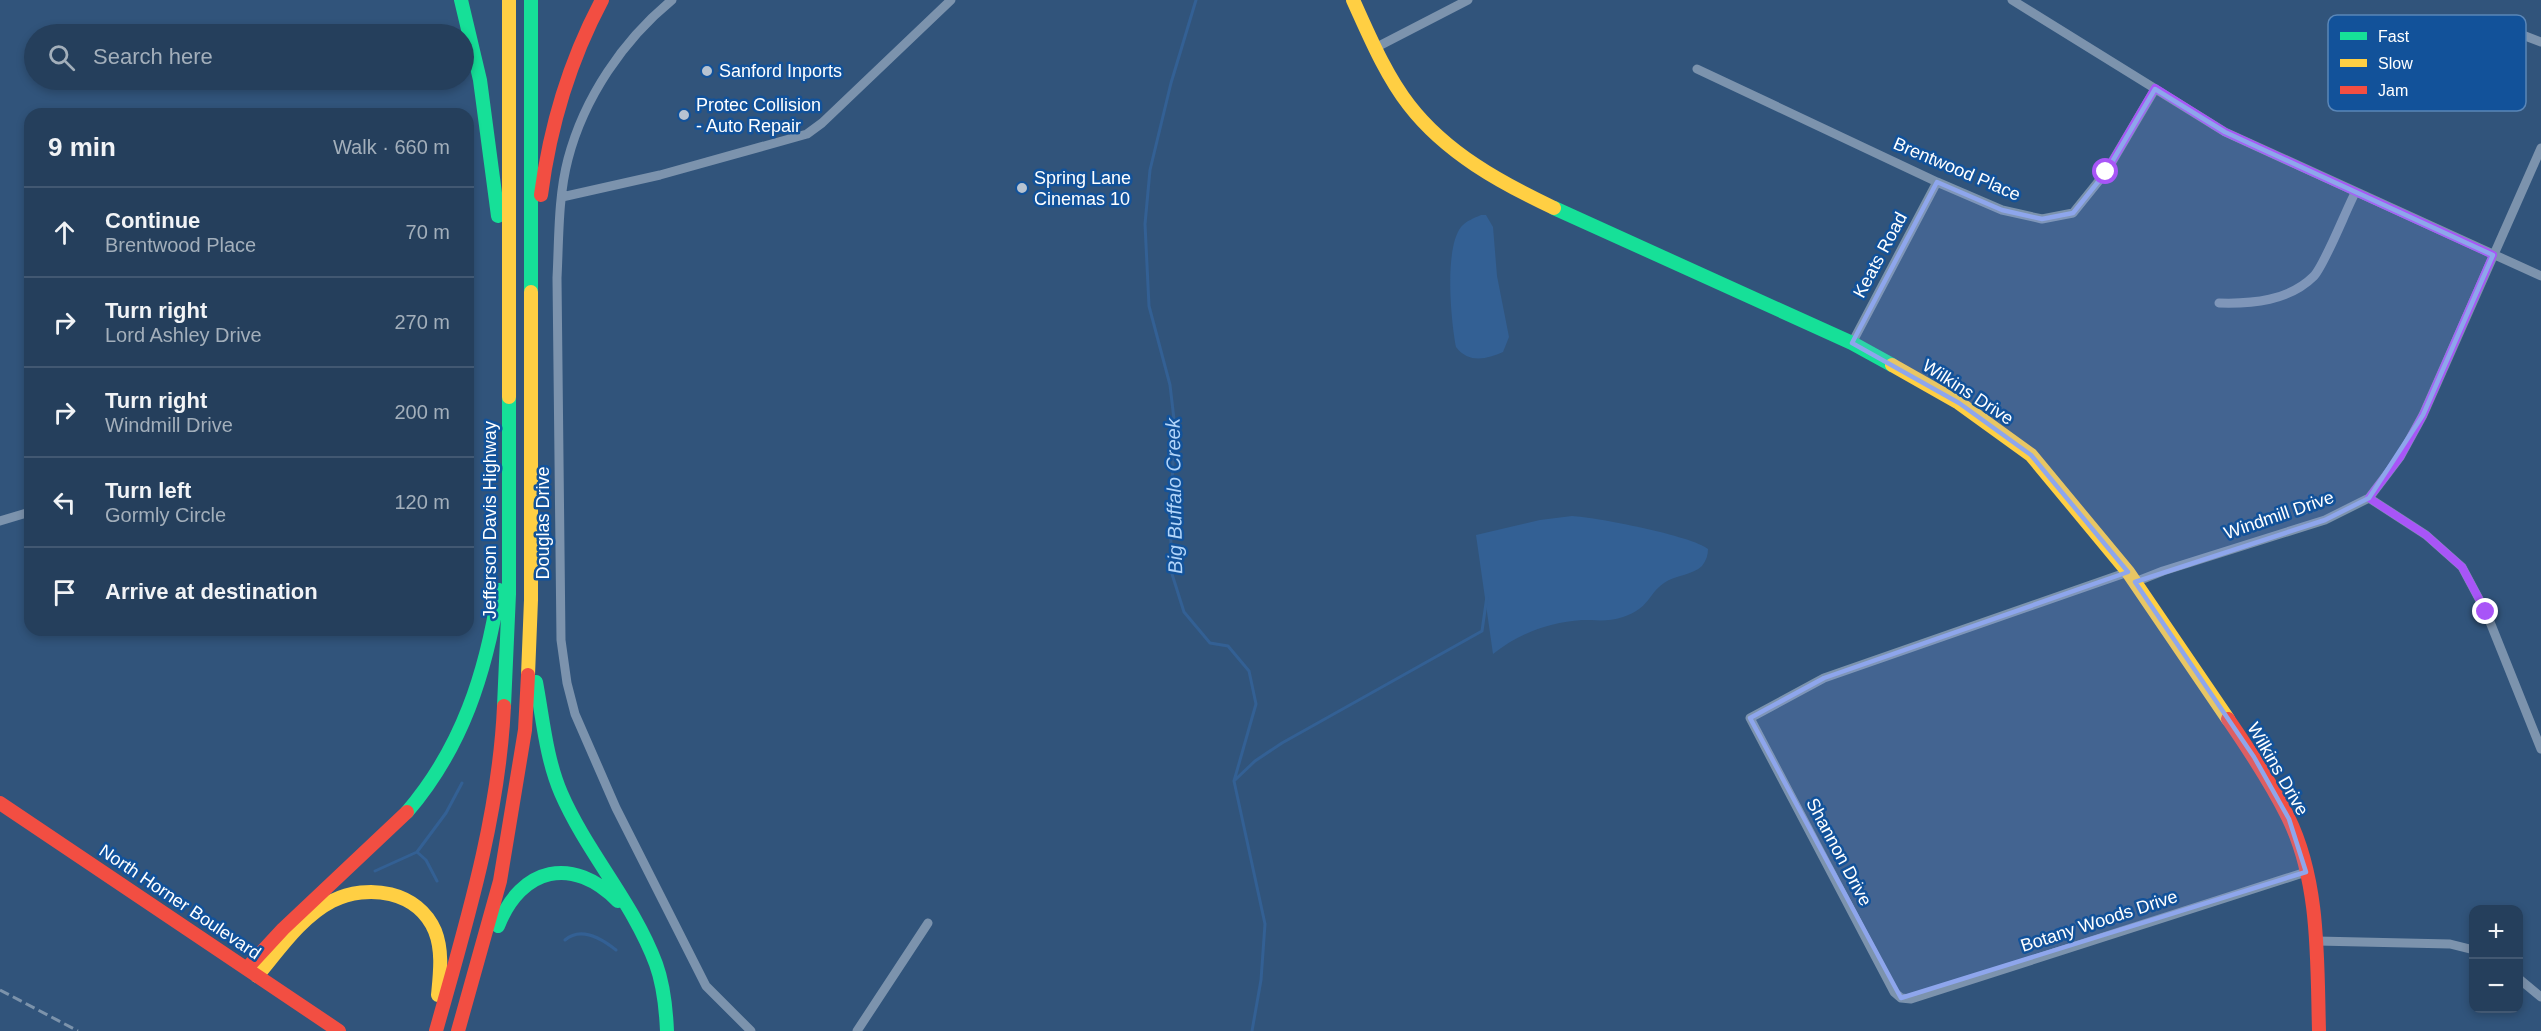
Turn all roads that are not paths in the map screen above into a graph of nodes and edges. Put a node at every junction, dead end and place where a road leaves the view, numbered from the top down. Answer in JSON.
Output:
{"nodes":[{"id":1,"x":461,"y":0,"type":"edge"},
{"id":2,"x":509,"y":0,"type":"edge"},
{"id":3,"x":531,"y":0,"type":"edge"},
{"id":4,"x":602,"y":0,"type":"edge"},
{"id":5,"x":672,"y":0,"type":"edge"},
{"id":6,"x":951,"y":0,"type":"edge"},
{"id":7,"x":1353,"y":0,"type":"edge"},
{"id":8,"x":1468,"y":0,"type":"edge"},
{"id":9,"x":2012,"y":0,"type":"edge"},
{"id":10,"x":467,"y":24,"type":"edge"},
{"id":11,"x":2526,"y":36,"type":"edge"},
{"id":12,"x":2541,"y":42,"type":"edge"},
{"id":13,"x":1374,"y":48,"type":"junction"},
{"id":14,"x":474,"y":55,"type":"edge"},
{"id":15,"x":1697,"y":69,"type":"dead end"},
{"id":16,"x":2155,"y":88,"type":"junction"},
{"id":17,"x":2541,"y":148,"type":"edge"},
{"id":18,"x":1937,"y":182,"type":"junction"},
{"id":19,"x":2355,"y":193,"type":"junction"},
{"id":20,"x":562,"y":197,"type":"junction"},
{"id":21,"x":531,"y":240,"type":"junction"},
{"id":22,"x":2493,"y":255,"type":"junction"},
{"id":23,"x":2541,"y":276,"type":"edge"},
{"id":24,"x":508,"y":298,"type":"junction"},
{"id":25,"x":2219,"y":303,"type":"dead end"},
{"id":26,"x":1852,"y":343,"type":"junction"},
{"id":27,"x":2369,"y":498,"type":"junction"},
{"id":28,"x":24,"y":514,"type":"edge"},
{"id":29,"x":0,"y":521,"type":"edge"},
{"id":30,"x":509,"y":554,"type":"junction"},
{"id":31,"x":2132,"y":577,"type":"junction"},
{"id":32,"x":530,"y":654,"type":"junction"},
{"id":33,"x":1750,"y":718,"type":"joint"},
{"id":34,"x":2541,"y":749,"type":"edge"},
{"id":35,"x":0,"y":803,"type":"edge"},
{"id":36,"x":2306,"y":872,"type":"junction"},
{"id":37,"x":636,"y":921,"type":"junction"},
{"id":38,"x":928,"y":923,"type":"dead end"},
{"id":39,"x":2317,"y":941,"type":"junction"},
{"id":40,"x":2469,"y":949,"type":"edge"},
{"id":41,"x":252,"y":972,"type":"junction"},
{"id":42,"x":2523,"y":982,"type":"edge"},
{"id":43,"x":2541,"y":998,"type":"edge"},
{"id":44,"x":1901,"y":999,"type":"joint"},
{"id":45,"x":466,"y":1005,"type":"junction"},
{"id":46,"x":442,"y":1011,"type":"junction"},
{"id":47,"x":339,"y":1031,"type":"edge"},
{"id":48,"x":436,"y":1031,"type":"edge"},
{"id":49,"x":458,"y":1031,"type":"edge"},
{"id":50,"x":667,"y":1031,"type":"edge"},
{"id":51,"x":751,"y":1031,"type":"edge"},
{"id":52,"x":857,"y":1031,"type":"edge"},
{"id":53,"x":2319,"y":1031,"type":"edge"}],
"edges":[{"from":1,"to":10,"type":"main road"},
{"from":2,"to":24,"type":"main road","name":"Jefferson Davis Highway"},
{"from":3,"to":21,"type":"main road"},
{"from":4,"to":21,"type":"main road"},
{"from":5,"to":20,"type":"street","name":"Douglas Drive"},
{"from":6,"to":20,"type":"street"},
{"from":7,"to":13,"type":"main road","name":"Wilkins Drive"},
{"from":8,"to":13,"type":"street"},
{"from":9,"to":16,"type":"street"},
{"from":11,"to":12,"type":"street"},
{"from":13,"to":26,"type":"main road","name":"Wilkins Drive"},
{"from":14,"to":24,"type":"main road"},
{"from":15,"to":18,"type":"street","name":"Brentwood Place"},
{"from":16,"to":18,"type":"street","name":"Brentwood Place"},
{"from":16,"to":19,"type":"street"},
{"from":17,"to":22,"type":"street","name":"Windmill Drive"},
{"from":18,"to":26,"type":"street","name":"Keats Road"},
{"from":19,"to":22,"type":"street"},
{"from":19,"to":25,"type":"street"},
{"from":20,"to":51,"type":"street","name":"Douglas Drive"},
{"from":21,"to":32,"type":"main road"},
{"from":22,"to":23,"type":"street"},
{"from":22,"to":27,"type":"street","name":"Windmill Drive"},
{"from":24,"to":30,"type":"main road","name":"Jefferson Davis Highway"},
{"from":26,"to":31,"type":"main road","name":"Wilkins Drive"},
{"from":27,"to":31,"type":"street","name":"Windmill Drive"},
{"from":27,"to":34,"type":"street"},
{"from":28,"to":29,"type":"street"},
{"from":30,"to":41,"type":"main road"},
{"from":30,"to":46,"type":"main road","name":"Jefferson Davis Highway"},
{"from":31,"to":33,"type":"street","name":"Windmill Drive"},
{"from":31,"to":36,"type":"main road","name":"Wilkins Drive"},
{"from":32,"to":37,"type":"main road"},
{"from":32,"to":45,"type":"main road"},
{"from":33,"to":44,"type":"street","name":"Shannon Drive"},
{"from":35,"to":41,"type":"main road","name":"North Horner Boulevard"},
{"from":36,"to":39,"type":"main road","name":"Wilkins Drive"},
{"from":36,"to":44,"type":"street","name":"Botany Woods Drive"},
{"from":37,"to":45,"type":"main road"},
{"from":37,"to":50,"type":"main road"},
{"from":38,"to":52,"type":"street"},
{"from":39,"to":40,"type":"street"},
{"from":39,"to":53,"type":"main road","name":"Wilkins Drive"},
{"from":41,"to":46,"type":"main road"},
{"from":41,"to":47,"type":"main road","name":"North Horner Boulevard"},
{"from":42,"to":43,"type":"street"},
{"from":45,"to":49,"type":"main road"},
{"from":46,"to":48,"type":"main road","name":"Jefferson Davis Highway"}]}
